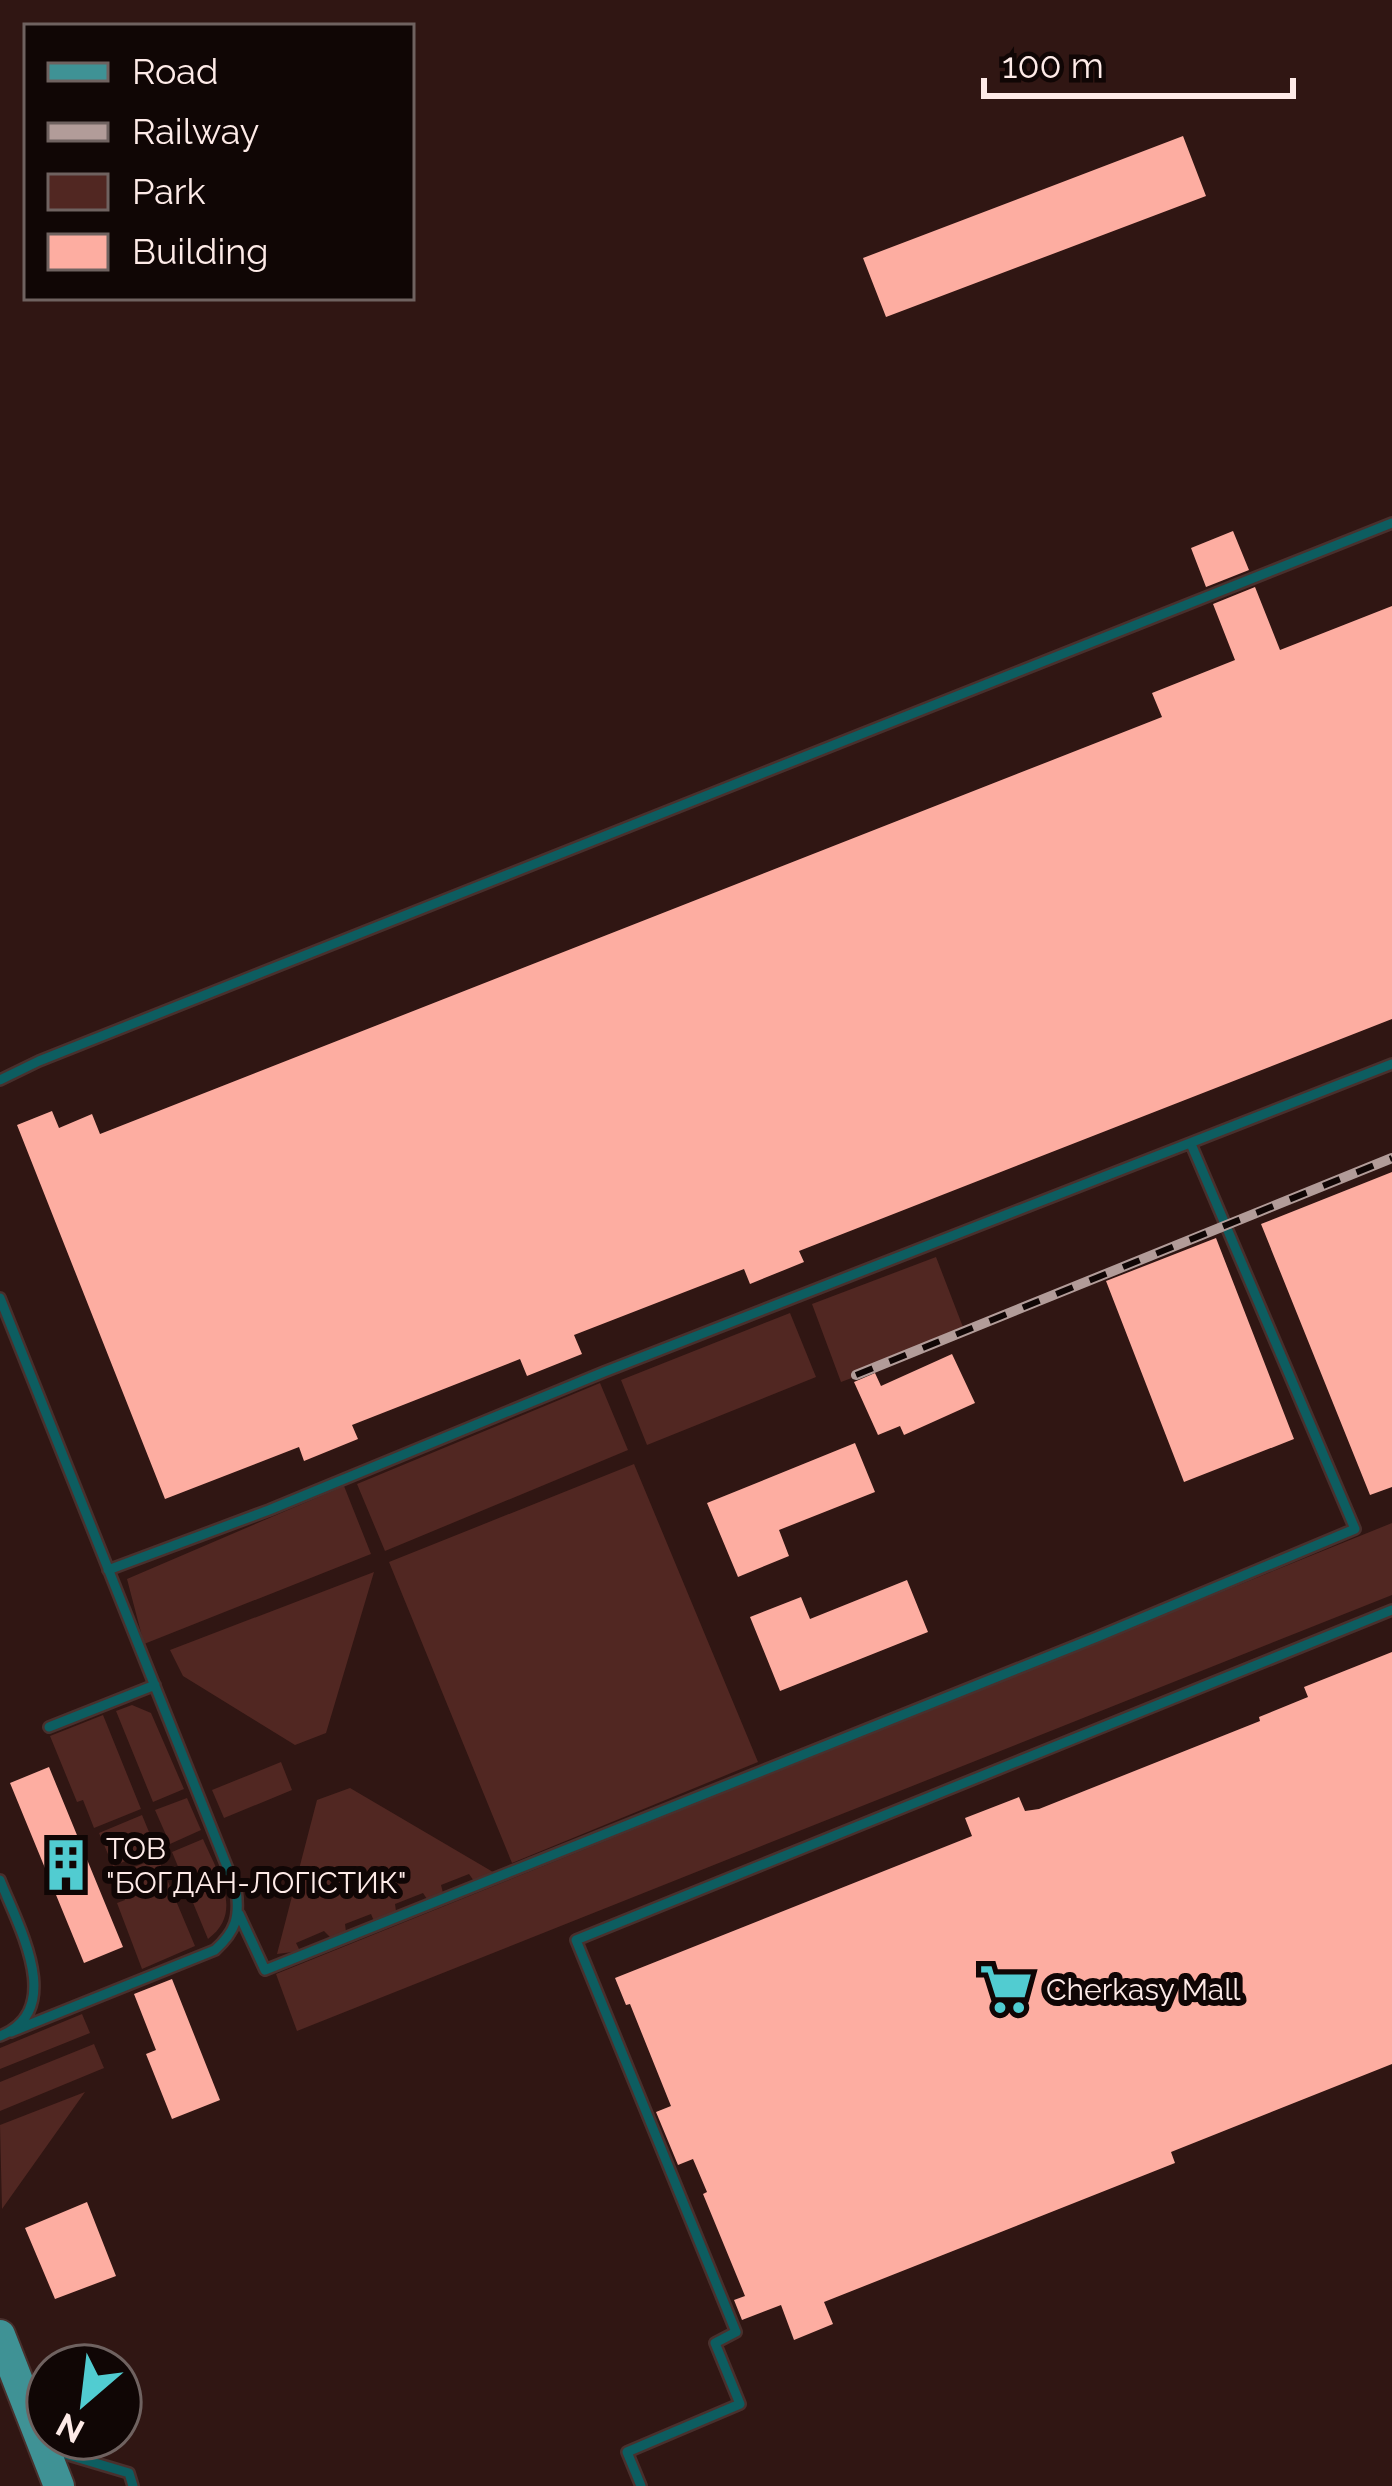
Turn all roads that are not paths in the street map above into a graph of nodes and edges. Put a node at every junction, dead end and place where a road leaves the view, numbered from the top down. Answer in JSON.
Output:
{"nodes":[{"id":1,"x":1392,"y":523,"type":"edge"},
{"id":2,"x":1392,"y":1064,"type":"edge"},
{"id":3,"x":0,"y":1081,"type":"edge"},
{"id":4,"x":1191,"y":1144,"type":"junction"},
{"id":5,"x":0,"y":1298,"type":"edge"},
{"id":6,"x":108,"y":1570,"type":"junction"},
{"id":7,"x":1392,"y":1610,"type":"edge"},
{"id":8,"x":155,"y":1684,"type":"junction"},
{"id":9,"x":49,"y":1727,"type":"dead end"},
{"id":10,"x":0,"y":1880,"type":"edge"},
{"id":11,"x":239,"y":1914,"type":"junction"},
{"id":12,"x":5,"y":2034,"type":"edge"},
{"id":13,"x":0,"y":2335,"type":"edge"},
{"id":14,"x":24,"y":2397,"type":"edge"},
{"id":15,"x":91,"y":2462,"type":"edge"},
{"id":16,"x":133,"y":2486,"type":"edge"},
{"id":17,"x":641,"y":2486,"type":"edge"}],
"edges":[{"from":1,"to":3,"type":"lane"},
{"from":2,"to":4,"type":"lane"},
{"from":4,"to":6,"type":"lane"},
{"from":4,"to":11,"type":"lane"},
{"from":5,"to":6,"type":"lane"},
{"from":6,"to":8,"type":"lane"},
{"from":7,"to":17,"type":"lane"},
{"from":8,"to":9,"type":"lane"},
{"from":8,"to":11,"type":"lane"},
{"from":10,"to":12,"type":"lane"},
{"from":11,"to":12,"type":"lane"},
{"from":13,"to":14,"type":"main road"},
{"from":15,"to":16,"type":"lane"}]}
